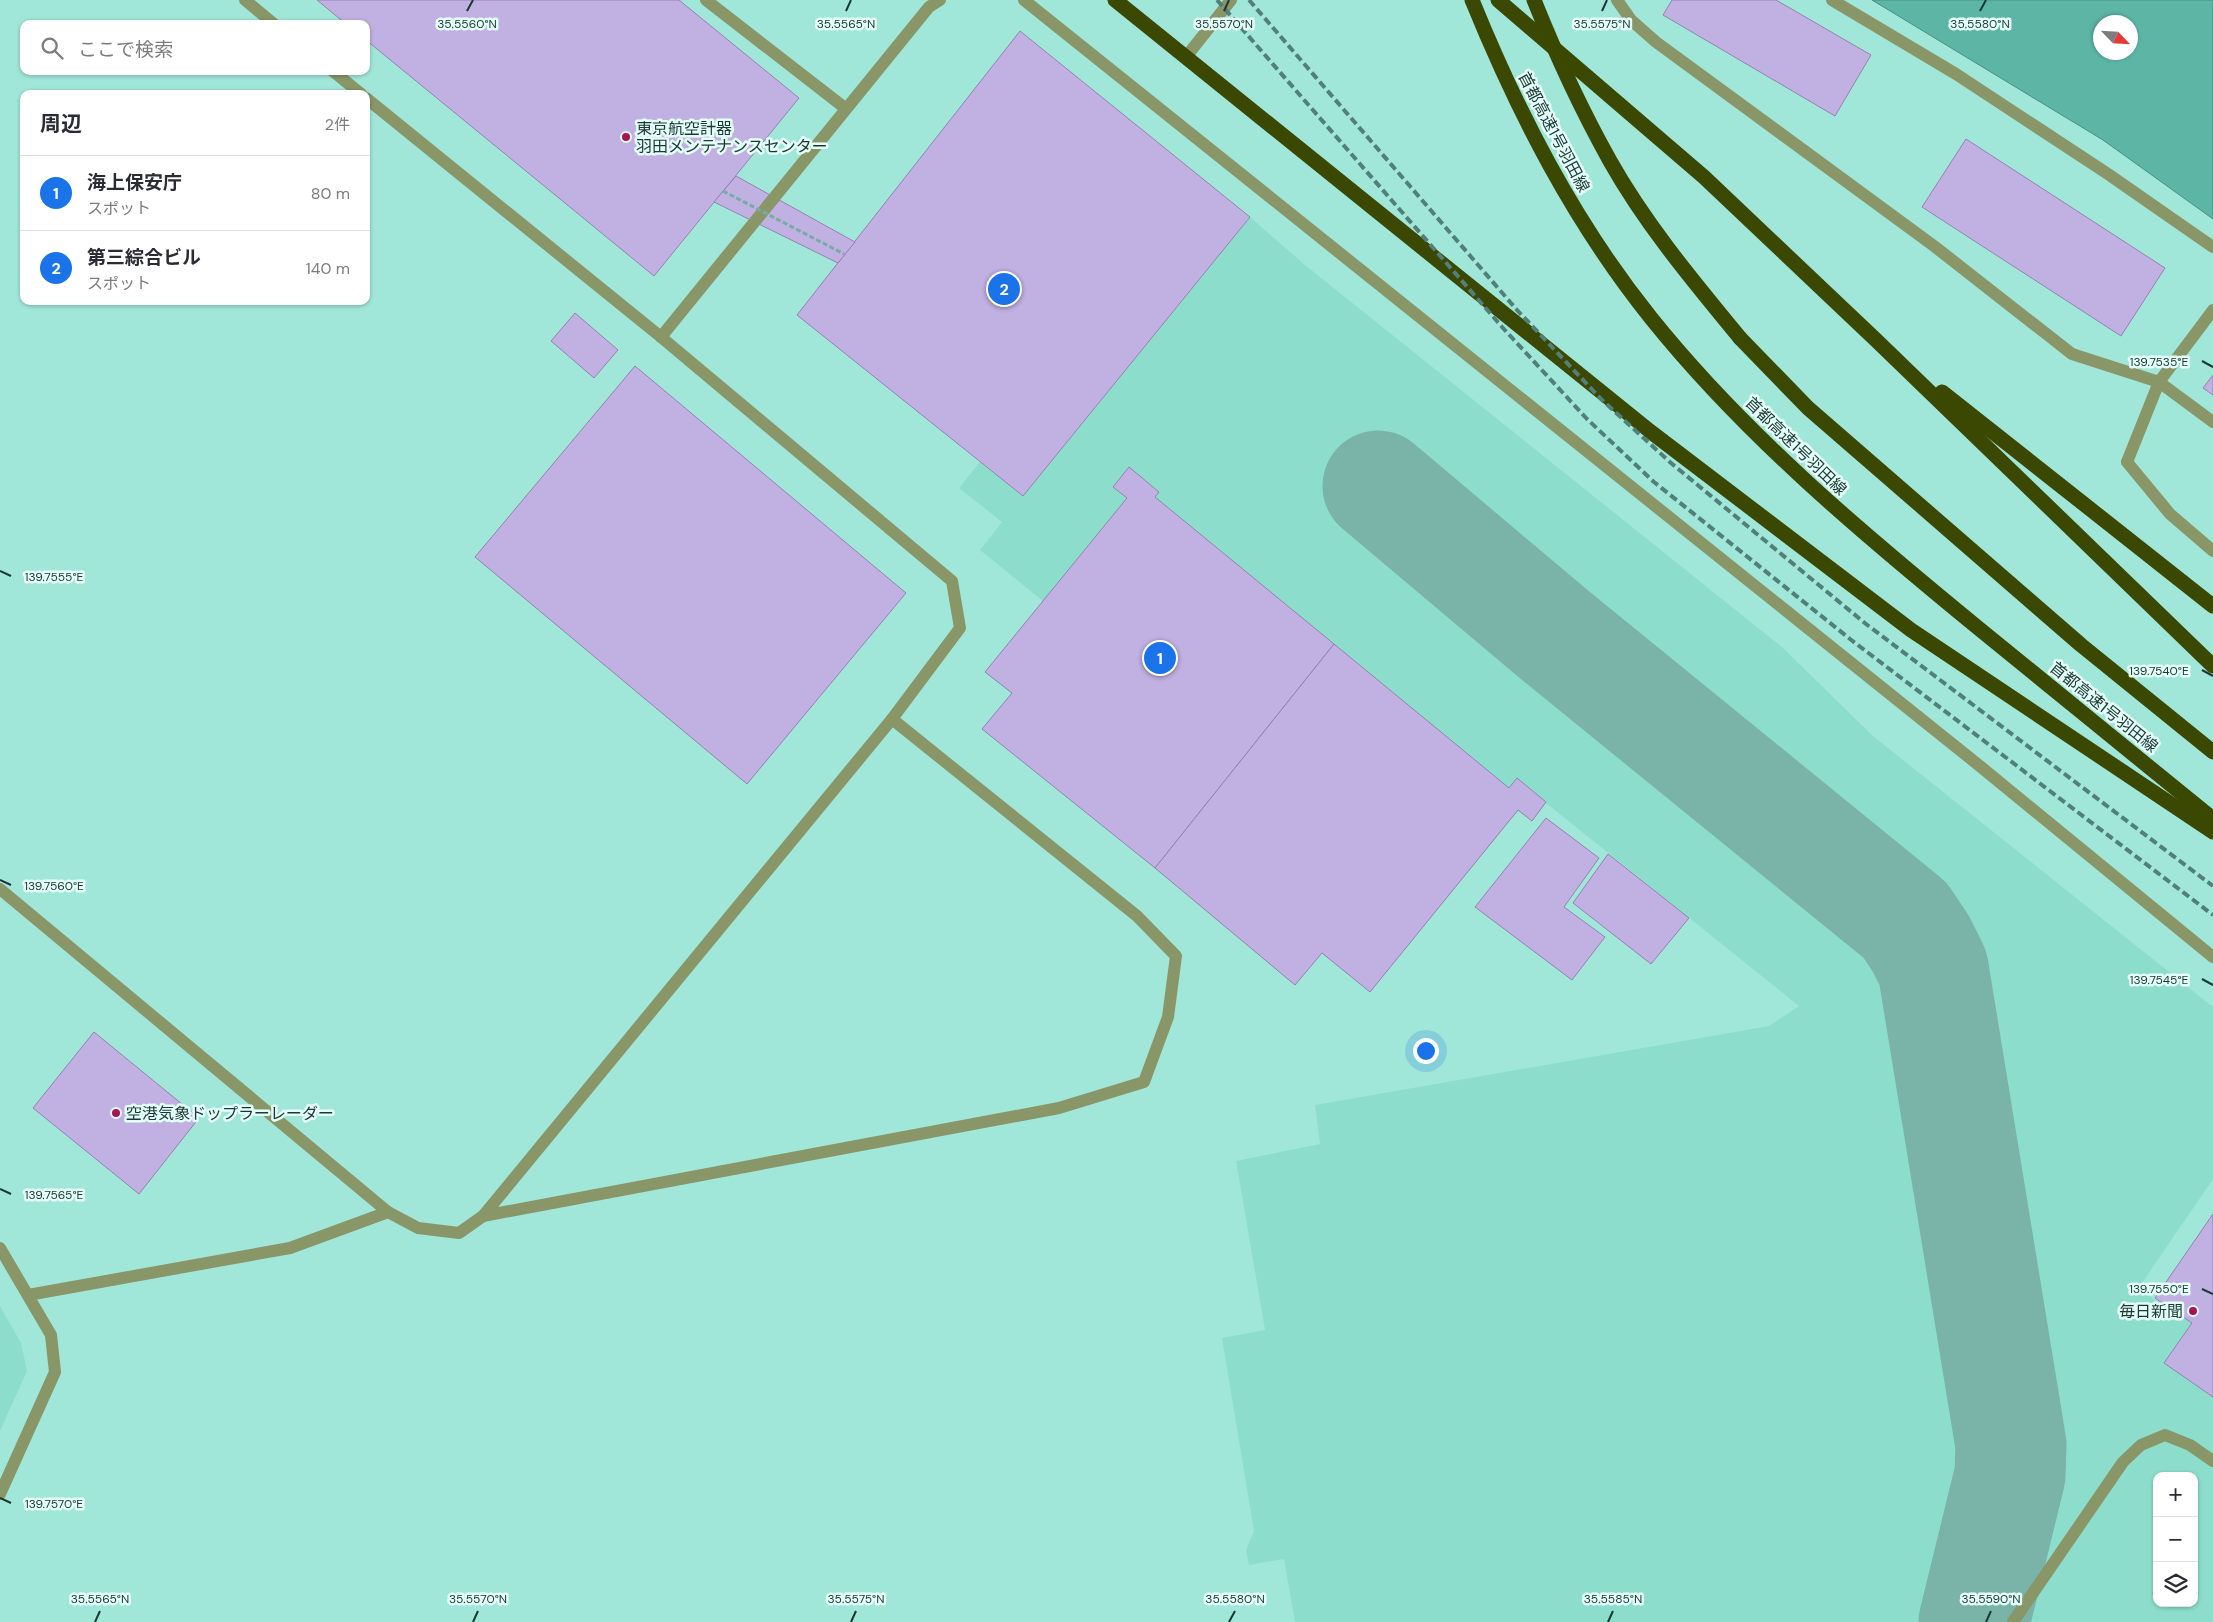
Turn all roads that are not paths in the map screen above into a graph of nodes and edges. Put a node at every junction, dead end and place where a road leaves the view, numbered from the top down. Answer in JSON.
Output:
{"nodes":[{"id":1,"x":245,"y":0,"type":"edge"},
{"id":2,"x":706,"y":0,"type":"edge"},
{"id":3,"x":940,"y":0,"type":"edge"},
{"id":4,"x":1024,"y":0,"type":"edge"},
{"id":5,"x":1115,"y":0,"type":"edge"},
{"id":6,"x":1231,"y":0,"type":"edge"},
{"id":7,"x":1472,"y":0,"type":"edge"},
{"id":8,"x":1498,"y":0,"type":"edge"},
{"id":9,"x":1534,"y":0,"type":"edge"},
{"id":10,"x":1617,"y":0,"type":"edge"},
{"id":11,"x":1832,"y":0,"type":"edge"},
{"id":12,"x":269,"y":20,"type":"edge"},
{"id":13,"x":1186,"y":57,"type":"junction"},
{"id":14,"x":338,"y":75,"type":"edge"},
{"id":15,"x":356,"y":90,"type":"edge"},
{"id":16,"x":370,"y":101,"type":"edge"},
{"id":17,"x":845,"y":108,"type":"junction"},
{"id":18,"x":2213,"y":247,"type":"edge"},
{"id":19,"x":2213,"y":310,"type":"edge"},
{"id":20,"x":662,"y":337,"type":"junction"},
{"id":21,"x":1876,"y":340,"type":"junction"},
{"id":22,"x":2158,"y":382,"type":"junction"},
{"id":23,"x":2213,"y":422,"type":"edge"},
{"id":24,"x":2213,"y":551,"type":"edge"},
{"id":25,"x":2213,"y":606,"type":"edge"},
{"id":26,"x":2213,"y":666,"type":"edge"},
{"id":27,"x":892,"y":719,"type":"junction"},
{"id":28,"x":2213,"y":752,"type":"edge"},
{"id":29,"x":2213,"y":818,"type":"edge"},
{"id":30,"x":2213,"y":832,"type":"edge"},
{"id":31,"x":0,"y":889,"type":"edge"},
{"id":32,"x":2213,"y":957,"type":"edge"},
{"id":33,"x":388,"y":1212,"type":"junction"},
{"id":34,"x":483,"y":1216,"type":"junction"},
{"id":35,"x":0,"y":1248,"type":"edge"},
{"id":36,"x":28,"y":1295,"type":"junction"},
{"id":37,"x":2213,"y":1461,"type":"edge"},
{"id":38,"x":0,"y":1494,"type":"edge"},
{"id":39,"x":2013,"y":1622,"type":"edge"}],
"edges":[{"from":1,"to":12,"type":"street"},
{"from":2,"to":17,"type":"street"},
{"from":3,"to":17,"type":"street"},
{"from":4,"to":32,"type":"street"},
{"from":5,"to":13,"type":"highway"},
{"from":6,"to":13,"type":"street"},
{"from":7,"to":29,"type":"highway","name":"首都高速1号羽田線"},
{"from":8,"to":21,"type":"highway"},
{"from":9,"to":28,"type":"highway","name":"首都高速1号羽田線","bridge":true},
{"from":10,"to":22,"type":"street"},
{"from":11,"to":18,"type":"street"},
{"from":13,"to":30,"type":"highway"},
{"from":14,"to":15,"type":"street"},
{"from":16,"to":20,"type":"street"},
{"from":17,"to":20,"type":"street"},
{"from":19,"to":22,"type":"street"},
{"from":20,"to":27,"type":"street"},
{"from":21,"to":25,"type":"highway"},
{"from":21,"to":26,"type":"highway"},
{"from":22,"to":23,"type":"street"},
{"from":22,"to":24,"type":"street"},
{"from":27,"to":34,"type":"street"},
{"from":27,"to":34,"type":"street"},
{"from":31,"to":33,"type":"street"},
{"from":33,"to":34,"type":"street"},
{"from":33,"to":36,"type":"street"},
{"from":35,"to":36,"type":"street"},
{"from":36,"to":38,"type":"street"},
{"from":37,"to":39,"type":"street"}]}
